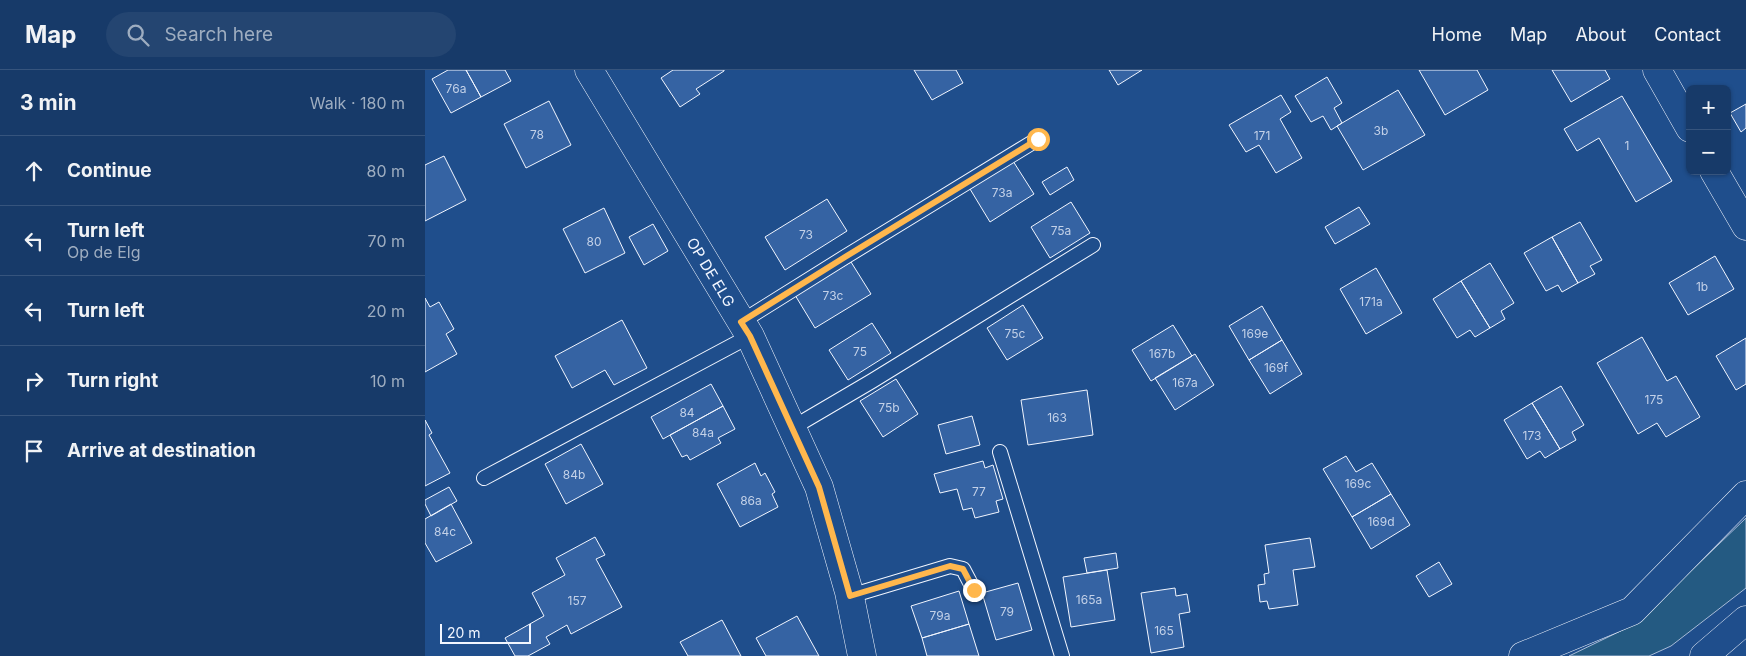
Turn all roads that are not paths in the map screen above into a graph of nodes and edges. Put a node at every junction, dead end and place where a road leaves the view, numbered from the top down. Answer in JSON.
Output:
{"nodes":[{"id":1,"x":589,"y":70,"type":"edge"},
{"id":2,"x":1657,"y":70,"type":"edge"},
{"id":3,"x":1686,"y":121,"type":"edge"},
{"id":4,"x":1038,"y":139,"type":"dead end"},
{"id":5,"x":1716,"y":175,"type":"edge"},
{"id":6,"x":1746,"y":226,"type":"edge"},
{"id":7,"x":1093,"y":245,"type":"dead end"},
{"id":8,"x":746,"y":329,"type":"junction"},
{"id":9,"x":792,"y":428,"type":"junction"},
{"id":10,"x":1000,"y":452,"type":"dead end"},
{"id":11,"x":484,"y":478,"type":"dead end"},
{"id":12,"x":1746,"y":495,"type":"edge"},
{"id":13,"x":974,"y":590,"type":"dead end"},
{"id":14,"x":850,"y":596,"type":"junction"},
{"id":15,"x":1746,"y":620,"type":"edge"},
{"id":16,"x":861,"y":656,"type":"edge"},
{"id":17,"x":1062,"y":656,"type":"edge"},
{"id":18,"x":1523,"y":656,"type":"edge"},
{"id":19,"x":1704,"y":656,"type":"edge"}],
"edges":[{"from":1,"to":8,"type":"street","name":"OP DE ELG"},
{"from":2,"to":3,"type":"street"},
{"from":4,"to":8,"type":"lane"},
{"from":5,"to":6,"type":"street"},
{"from":7,"to":9,"type":"lane"},
{"from":8,"to":9,"type":"street","name":"OP DE ELG"},
{"from":8,"to":11,"type":"lane"},
{"from":9,"to":14,"type":"street","name":"OP DE ELG"},
{"from":10,"to":17,"type":"lane"},
{"from":12,"to":18,"type":"street"},
{"from":13,"to":14,"type":"lane"},
{"from":14,"to":16,"type":"street","name":"OP DE ELG"},
{"from":15,"to":19,"type":"street"}]}
